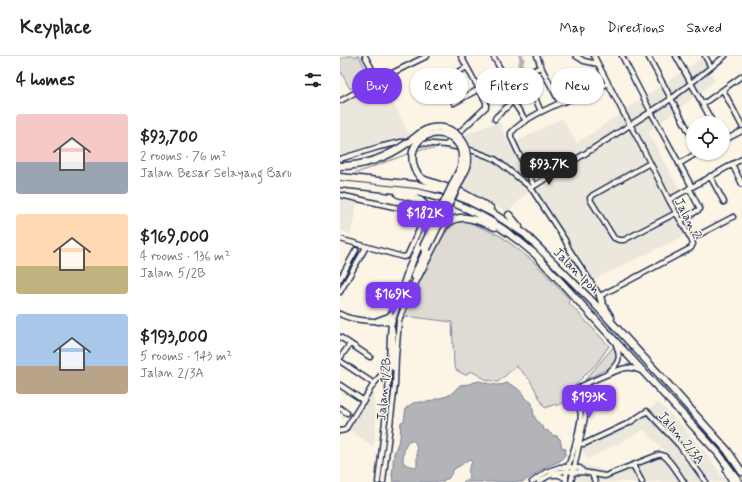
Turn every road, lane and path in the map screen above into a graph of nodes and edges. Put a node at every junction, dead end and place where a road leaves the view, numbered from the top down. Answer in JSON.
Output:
{"nodes":[{"id":1,"x":365,"y":56,"type":"edge"},
{"id":2,"x":461,"y":56,"type":"edge"},
{"id":3,"x":493,"y":56,"type":"edge"},
{"id":4,"x":576,"y":56,"type":"edge"},
{"id":5,"x":594,"y":56,"type":"edge"},
{"id":6,"x":622,"y":56,"type":"edge"},
{"id":7,"x":648,"y":56,"type":"edge"},
{"id":8,"x":676,"y":56,"type":"edge"},
{"id":9,"x":705,"y":56,"type":"edge"},
{"id":10,"x":726,"y":56,"type":"edge"},
{"id":11,"x":424,"y":57,"type":"edge"},
{"id":12,"x":538,"y":57,"type":"edge"},
{"id":13,"x":598,"y":64,"type":"junction"},
{"id":14,"x":467,"y":67,"type":"joint"},
{"id":15,"x":541,"y":67,"type":"joint"},
{"id":16,"x":711,"y":67,"type":"junction"},
{"id":17,"x":372,"y":68,"type":"edge"},
{"id":18,"x":402,"y":68,"type":"edge"},
{"id":19,"x":500,"y":68,"type":"edge"},
{"id":20,"x":742,"y":76,"type":"edge"},
{"id":21,"x":608,"y":83,"type":"junction"},
{"id":22,"x":690,"y":83,"type":"junction"},
{"id":23,"x":476,"y":84,"type":"edge"},
{"id":24,"x":604,"y":85,"type":"edge"},
{"id":25,"x":551,"y":86,"type":"edge"},
{"id":26,"x":723,"y":90,"type":"junction"},
{"id":27,"x":352,"y":94,"type":"edge"},
{"id":28,"x":671,"y":99,"type":"junction"},
{"id":29,"x":340,"y":101,"type":"edge"},
{"id":30,"x":486,"y":104,"type":"edge"},
{"id":31,"x":509,"y":104,"type":"edge"},
{"id":32,"x":515,"y":104,"type":"edge"},
{"id":33,"x":538,"y":104,"type":"edge"},
{"id":34,"x":558,"y":104,"type":"edge"},
{"id":35,"x":703,"y":104,"type":"junction"},
{"id":36,"x":541,"y":112,"type":"junction"},
{"id":37,"x":651,"y":112,"type":"junction"},
{"id":38,"x":709,"y":116,"type":"edge"},
{"id":39,"x":496,"y":119,"type":"dead end"},
{"id":40,"x":526,"y":121,"type":"junction"},
{"id":41,"x":630,"y":125,"type":"junction"},
{"id":42,"x":686,"y":126,"type":"edge"},
{"id":43,"x":742,"y":126,"type":"edge"},
{"id":44,"x":742,"y":131,"type":"edge"},
{"id":45,"x":730,"y":137,"type":"edge"},
{"id":46,"x":446,"y":145,"type":"junction"},
{"id":47,"x":742,"y":158,"type":"edge"},
{"id":48,"x":340,"y":159,"type":"edge"},
{"id":49,"x":686,"y":160,"type":"edge"},
{"id":50,"x":650,"y":163,"type":"junction"},
{"id":51,"x":679,"y":164,"type":"junction"},
{"id":52,"x":732,"y":164,"type":"junction"},
{"id":53,"x":340,"y":166,"type":"edge"},
{"id":54,"x":710,"y":176,"type":"junction"},
{"id":55,"x":340,"y":177,"type":"edge"},
{"id":56,"x":340,"y":184,"type":"edge"},
{"id":57,"x":742,"y":184,"type":"edge"},
{"id":58,"x":532,"y":187,"type":"junction"},
{"id":59,"x":690,"y":187,"type":"junction"},
{"id":60,"x":377,"y":188,"type":"junction"},
{"id":61,"x":340,"y":195,"type":"edge"},
{"id":62,"x":669,"y":200,"type":"junction"},
{"id":63,"x":724,"y":202,"type":"dead end"},
{"id":64,"x":676,"y":213,"type":"junction"},
{"id":65,"x":509,"y":215,"type":"dead end"},
{"id":66,"x":733,"y":217,"type":"dead end"},
{"id":67,"x":430,"y":219,"type":"junction"},
{"id":68,"x":681,"y":221,"type":"junction"},
{"id":69,"x":444,"y":226,"type":"junction"},
{"id":70,"x":515,"y":227,"type":"junction"},
{"id":71,"x":503,"y":230,"type":"junction"},
{"id":72,"x":525,"y":234,"type":"junction"},
{"id":73,"x":340,"y":239,"type":"edge"},
{"id":74,"x":691,"y":239,"type":"junction"},
{"id":75,"x":511,"y":240,"type":"dead end"},
{"id":76,"x":366,"y":247,"type":"junction"},
{"id":77,"x":425,"y":248,"type":"junction"},
{"id":78,"x":356,"y":250,"type":"dead end"},
{"id":79,"x":548,"y":269,"type":"junction"},
{"id":80,"x":407,"y":277,"type":"junction"},
{"id":81,"x":340,"y":279,"type":"edge"},
{"id":82,"x":340,"y":292,"type":"edge"},
{"id":83,"x":600,"y":296,"type":"junction"},
{"id":84,"x":407,"y":298,"type":"junction"},
{"id":85,"x":592,"y":302,"type":"junction"},
{"id":86,"x":395,"y":312,"type":"junction"},
{"id":87,"x":340,"y":314,"type":"edge"},
{"id":88,"x":378,"y":321,"type":"junction"},
{"id":89,"x":391,"y":323,"type":"junction"},
{"id":90,"x":617,"y":329,"type":"junction"},
{"id":91,"x":390,"y":335,"type":"junction"},
{"id":92,"x":340,"y":337,"type":"edge"},
{"id":93,"x":612,"y":338,"type":"junction"},
{"id":94,"x":350,"y":344,"type":"junction"},
{"id":95,"x":370,"y":357,"type":"dead end"},
{"id":96,"x":340,"y":359,"type":"edge"},
{"id":97,"x":389,"y":364,"type":"junction"},
{"id":98,"x":643,"y":371,"type":"junction"},
{"id":99,"x":395,"y":375,"type":"junction"},
{"id":100,"x":606,"y":375,"type":"junction"},
{"id":101,"x":340,"y":385,"type":"edge"},
{"id":102,"x":373,"y":385,"type":"junction"},
{"id":103,"x":364,"y":401,"type":"junction"},
{"id":104,"x":340,"y":408,"type":"edge"},
{"id":105,"x":347,"y":413,"type":"dead end"},
{"id":106,"x":342,"y":430,"type":"edge"},
{"id":107,"x":578,"y":444,"type":"junction"},
{"id":108,"x":718,"y":453,"type":"junction"},
{"id":109,"x":573,"y":454,"type":"junction"},
{"id":110,"x":633,"y":465,"type":"junction"},
{"id":111,"x":560,"y":467,"type":"junction"},
{"id":112,"x":571,"y":469,"type":"junction"},
{"id":113,"x":742,"y":472,"type":"edge"},
{"id":114,"x":592,"y":474,"type":"junction"},
{"id":115,"x":549,"y":476,"type":"junction"},
{"id":116,"x":384,"y":481,"type":"edge"},
{"id":117,"x":566,"y":481,"type":"edge"},
{"id":118,"x":378,"y":482,"type":"edge"},
{"id":119,"x":532,"y":482,"type":"edge"},
{"id":120,"x":539,"y":482,"type":"edge"},
{"id":121,"x":571,"y":482,"type":"edge"},
{"id":122,"x":595,"y":482,"type":"edge"},
{"id":123,"x":642,"y":482,"type":"edge"},
{"id":124,"x":684,"y":482,"type":"edge"},
{"id":125,"x":706,"y":482,"type":"edge"},
{"id":126,"x":733,"y":482,"type":"edge"},
{"id":127,"x":739,"y":482,"type":"edge"}],
"edges":[{"from":1,"to":17,"type":"street"},
{"from":2,"to":14,"type":"street"},
{"from":3,"to":19,"type":"street"},
{"from":4,"to":13,"type":"street"},
{"from":5,"to":13,"type":"street","name":"Jalan 2"},
{"from":6,"to":37,"type":"street"},
{"from":7,"to":28,"type":"street"},
{"from":8,"to":22,"type":"street"},
{"from":9,"to":16,"type":"street"},
{"from":10,"to":16,"type":"street"},
{"from":11,"to":18,"type":"street"},
{"from":12,"to":15,"type":"street"},
{"from":13,"to":21,"type":"street","name":"Jalan 2"},
{"from":14,"to":23,"type":"street"},
{"from":15,"to":25,"type":"street"},
{"from":16,"to":22,"type":"street"},
{"from":20,"to":26,"type":"street"},
{"from":21,"to":24,"type":"street"},
{"from":21,"to":41,"type":"street","name":"Jalan 2"},
{"from":22,"to":28,"type":"street"},
{"from":22,"to":35,"type":"street"},
{"from":26,"to":35,"type":"street"},
{"from":26,"to":43,"type":"street"},
{"from":27,"to":29,"type":"street"},
{"from":28,"to":37,"type":"street"},
{"from":28,"to":42,"type":"street"},
{"from":30,"to":46,"type":"street"},
{"from":31,"to":39,"type":"street"},
{"from":32,"to":40,"type":"street"},
{"from":33,"to":36,"type":"street"},
{"from":34,"to":36,"type":"street"},
{"from":35,"to":38,"type":"street"},
{"from":36,"to":40,"type":"street"},
{"from":37,"to":41,"type":"street"},
{"from":37,"to":51,"type":"street"},
{"from":40,"to":58,"type":"street"},
{"from":41,"to":50,"type":"street","name":"Jalan 2"},
{"from":41,"to":58,"type":"street"},
{"from":44,"to":45,"type":"street"},
{"from":46,"to":48,"type":"street"},
{"from":46,"to":58,"type":"street"},
{"from":47,"to":52,"type":"street"},
{"from":49,"to":51,"type":"street"},
{"from":50,"to":62,"type":"street","name":"Jalan 2"},
{"from":50,"to":64,"type":"street"},
{"from":51,"to":59,"type":"street"},
{"from":52,"to":54,"type":"street"},
{"from":52,"to":57,"type":"street"},
{"from":53,"to":77,"type":"highway","bridge":true},
{"from":54,"to":59,"type":"street"},
{"from":54,"to":63,"type":"street"},
{"from":55,"to":70,"type":"highway","name":"Jalan Ipoh"},
{"from":56,"to":60,"type":"highway","name":"Jalan Ipoh"},
{"from":58,"to":83,"type":"street"},
{"from":59,"to":62,"type":"street"},
{"from":59,"to":68,"type":"street"},
{"from":60,"to":67,"type":"highway"},
{"from":60,"to":71,"type":"highway","name":"Jalan Ipoh"},
{"from":61,"to":76,"type":"street"},
{"from":62,"to":64,"type":"street","name":"Jalan 2"},
{"from":64,"to":68,"type":"street","name":"Jalan 2"},
{"from":65,"to":72,"type":"highway"},
{"from":66,"to":74,"type":"street"},
{"from":67,"to":69,"type":"highway"},
{"from":67,"to":80,"type":"highway"},
{"from":68,"to":74,"type":"street","name":"Jalan 2"},
{"from":69,"to":71,"type":"highway"},
{"from":69,"to":84,"type":"highway"},
{"from":70,"to":72,"type":"highway","name":"Jalan Ipoh"},
{"from":70,"to":77,"type":"highway","bridge":true},
{"from":71,"to":79,"type":"highway","name":"Jalan Ipoh"},
{"from":72,"to":85,"type":"highway","name":"Jalan Ipoh"},
{"from":73,"to":76,"type":"street"},
{"from":74,"to":83,"type":"street","name":"Jalan 2"},
{"from":75,"to":79,"type":"highway"},
{"from":76,"to":82,"type":"street"},
{"from":77,"to":80,"type":"highway"},
{"from":77,"to":84,"type":"highway"},
{"from":78,"to":81,"type":"street"},
{"from":79,"to":93,"type":"highway","name":"Jalan Ipoh"},
{"from":80,"to":86,"type":"highway"},
{"from":83,"to":85,"type":"highway"},
{"from":83,"to":90,"type":"highway"},
{"from":84,"to":99,"type":"street","name":"Jalan 1/2B"},
{"from":85,"to":90,"type":"highway","name":"Jalan Ipoh"},
{"from":86,"to":88,"type":"highway"},
{"from":86,"to":89,"type":"highway"},
{"from":87,"to":88,"type":"street"},
{"from":88,"to":89,"type":"street"},
{"from":88,"to":91,"type":"street"},
{"from":89,"to":91,"type":"street","name":"Jalan 1/2B"},
{"from":89,"to":99,"type":"street"},
{"from":90,"to":113,"type":"highway","name":"Jalan Ipoh"},
{"from":91,"to":97,"type":"street","name":"Jalan 1/2B"},
{"from":92,"to":94,"type":"street"},
{"from":93,"to":98,"type":"highway","name":"Jalan Ipoh"},
{"from":93,"to":100,"type":"street"},
{"from":94,"to":95,"type":"street"},
{"from":94,"to":96,"type":"street"},
{"from":96,"to":102,"type":"street"},
{"from":97,"to":102,"type":"street"},
{"from":97,"to":118,"type":"street","name":"Jalan 1/2B"},
{"from":98,"to":100,"type":"street"},
{"from":98,"to":108,"type":"highway","name":"Jalan Ipoh"},
{"from":99,"to":116,"type":"street","name":"Jalan 1/2B"},
{"from":100,"to":107,"type":"street"},
{"from":101,"to":103,"type":"street"},
{"from":102,"to":103,"type":"street"},
{"from":103,"to":106,"type":"street"},
{"from":104,"to":105,"type":"street"},
{"from":107,"to":109,"type":"street"},
{"from":107,"to":112,"type":"street"},
{"from":107,"to":125,"type":"street","name":"Jalan 2/3A"},
{"from":108,"to":126,"type":"highway"},
{"from":108,"to":127,"type":"highway","name":"Jalan Ipoh"},
{"from":109,"to":111,"type":"street"},
{"from":109,"to":112,"type":"street"},
{"from":110,"to":114,"type":"street"},
{"from":110,"to":123,"type":"street"},
{"from":110,"to":124,"type":"street"},
{"from":111,"to":112,"type":"street"},
{"from":111,"to":119,"type":"street"},
{"from":112,"to":114,"type":"street"},
{"from":112,"to":115,"type":"street"},
{"from":112,"to":117,"type":"street"},
{"from":112,"to":121,"type":"street"},
{"from":114,"to":122,"type":"street"},
{"from":115,"to":117,"type":"street"},
{"from":115,"to":120,"type":"street"}]}
